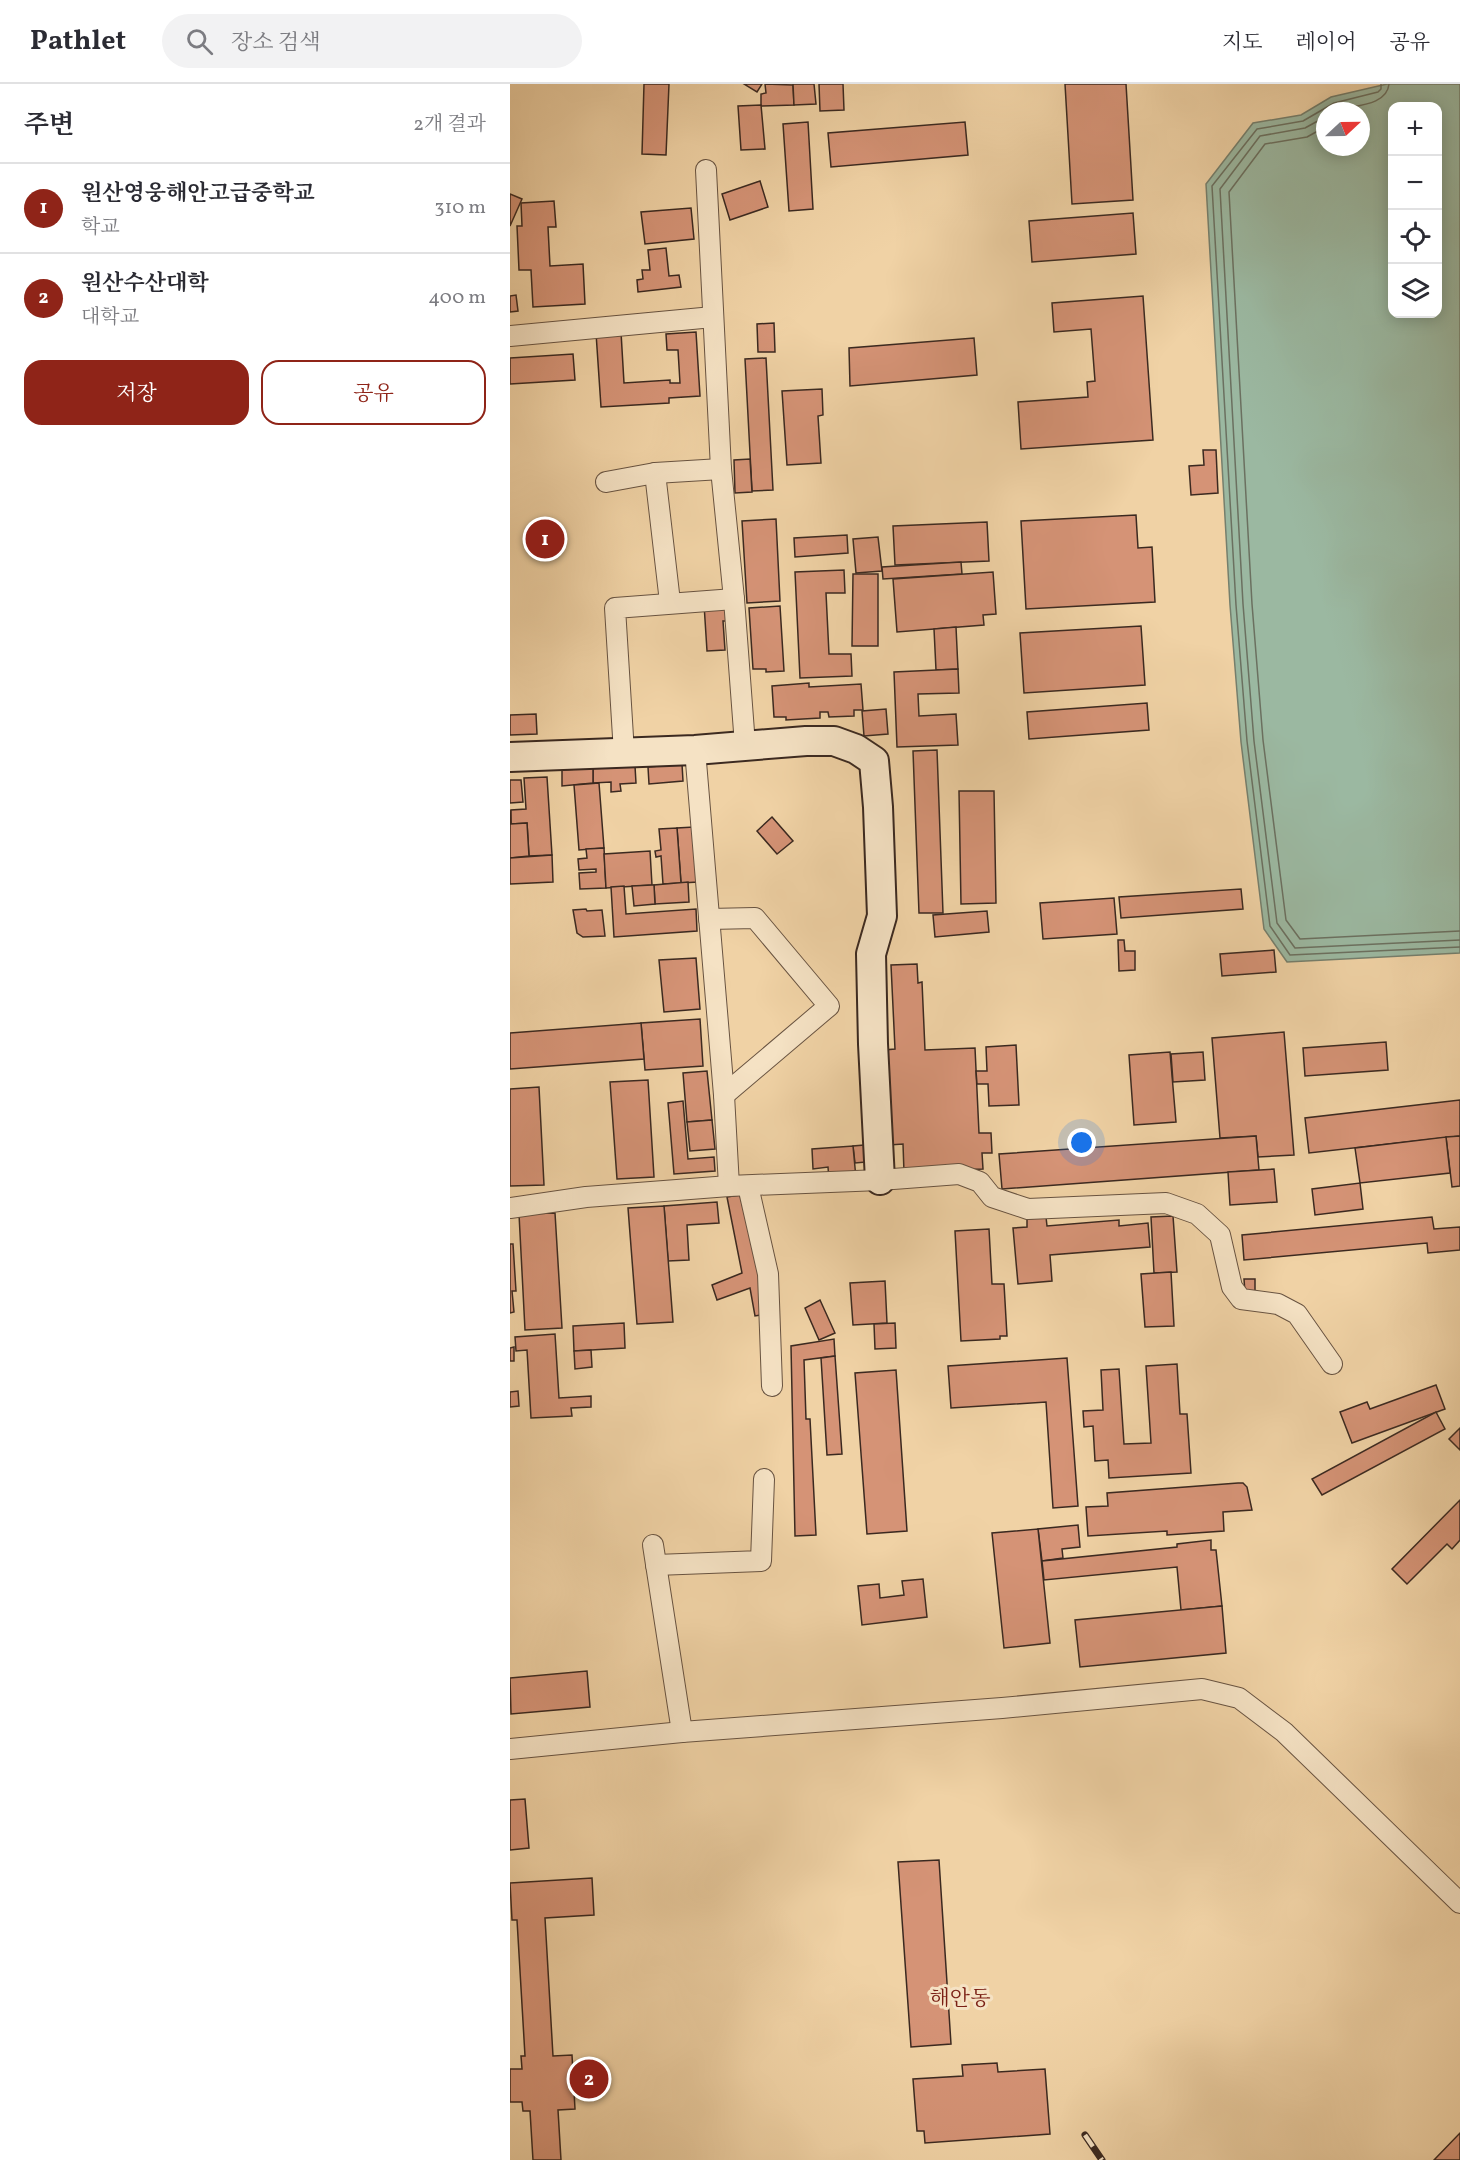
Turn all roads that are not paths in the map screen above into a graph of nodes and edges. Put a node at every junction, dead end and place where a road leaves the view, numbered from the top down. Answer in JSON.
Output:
{"nodes":[{"id":1,"x":706,"y":170,"type":"dead end"},
{"id":2,"x":713,"y":317,"type":"junction"},
{"id":3,"x":510,"y":336,"type":"edge"},
{"id":4,"x":721,"y":469,"type":"junction"},
{"id":5,"x":655,"y":473,"type":"junction"},
{"id":6,"x":606,"y":482,"type":"dead end"},
{"id":7,"x":734,"y":598,"type":"junction"},
{"id":8,"x":670,"y":602,"type":"junction"},
{"id":9,"x":745,"y":746,"type":"junction"},
{"id":10,"x":695,"y":750,"type":"junction"},
{"id":11,"x":624,"y":753,"type":"junction"},
{"id":12,"x":510,"y":757,"type":"edge"},
{"id":13,"x":709,"y":918,"type":"junction"},
{"id":14,"x":724,"y":1095,"type":"junction"},
{"id":15,"x":880,"y":1180,"type":"junction"},
{"id":16,"x":739,"y":1186,"type":"junction"},
{"id":17,"x":510,"y":1208,"type":"edge"},
{"id":18,"x":1332,"y":1364,"type":"dead end"},
{"id":19,"x":772,"y":1386,"type":"dead end"},
{"id":20,"x":764,"y":1479,"type":"dead end"},
{"id":21,"x":653,"y":1545,"type":"dead end"},
{"id":22,"x":656,"y":1565,"type":"junction"},
{"id":23,"x":682,"y":1732,"type":"junction"},
{"id":24,"x":510,"y":1749,"type":"edge"},
{"id":25,"x":1460,"y":1903,"type":"edge"}],
"edges":[{"from":1,"to":2,"type":"street"},
{"from":2,"to":3,"type":"street"},
{"from":2,"to":4,"type":"street"},
{"from":4,"to":5,"type":"street"},
{"from":4,"to":7,"type":"street"},
{"from":5,"to":6,"type":"street"},
{"from":5,"to":8,"type":"street"},
{"from":7,"to":8,"type":"street"},
{"from":7,"to":9,"type":"street"},
{"from":8,"to":11,"type":"street"},
{"from":9,"to":10,"type":"street"},
{"from":9,"to":15,"type":"street"},
{"from":10,"to":11,"type":"street"},
{"from":10,"to":13,"type":"street"},
{"from":11,"to":12,"type":"street"},
{"from":13,"to":14,"type":"street"},
{"from":13,"to":14,"type":"street"},
{"from":14,"to":16,"type":"street"},
{"from":15,"to":16,"type":"street"},
{"from":15,"to":18,"type":"street"},
{"from":16,"to":17,"type":"street"},
{"from":16,"to":19,"type":"street"},
{"from":20,"to":22,"type":"street"},
{"from":21,"to":22,"type":"street"},
{"from":22,"to":23,"type":"street"},
{"from":23,"to":24,"type":"street"},
{"from":23,"to":25,"type":"street"}]}
